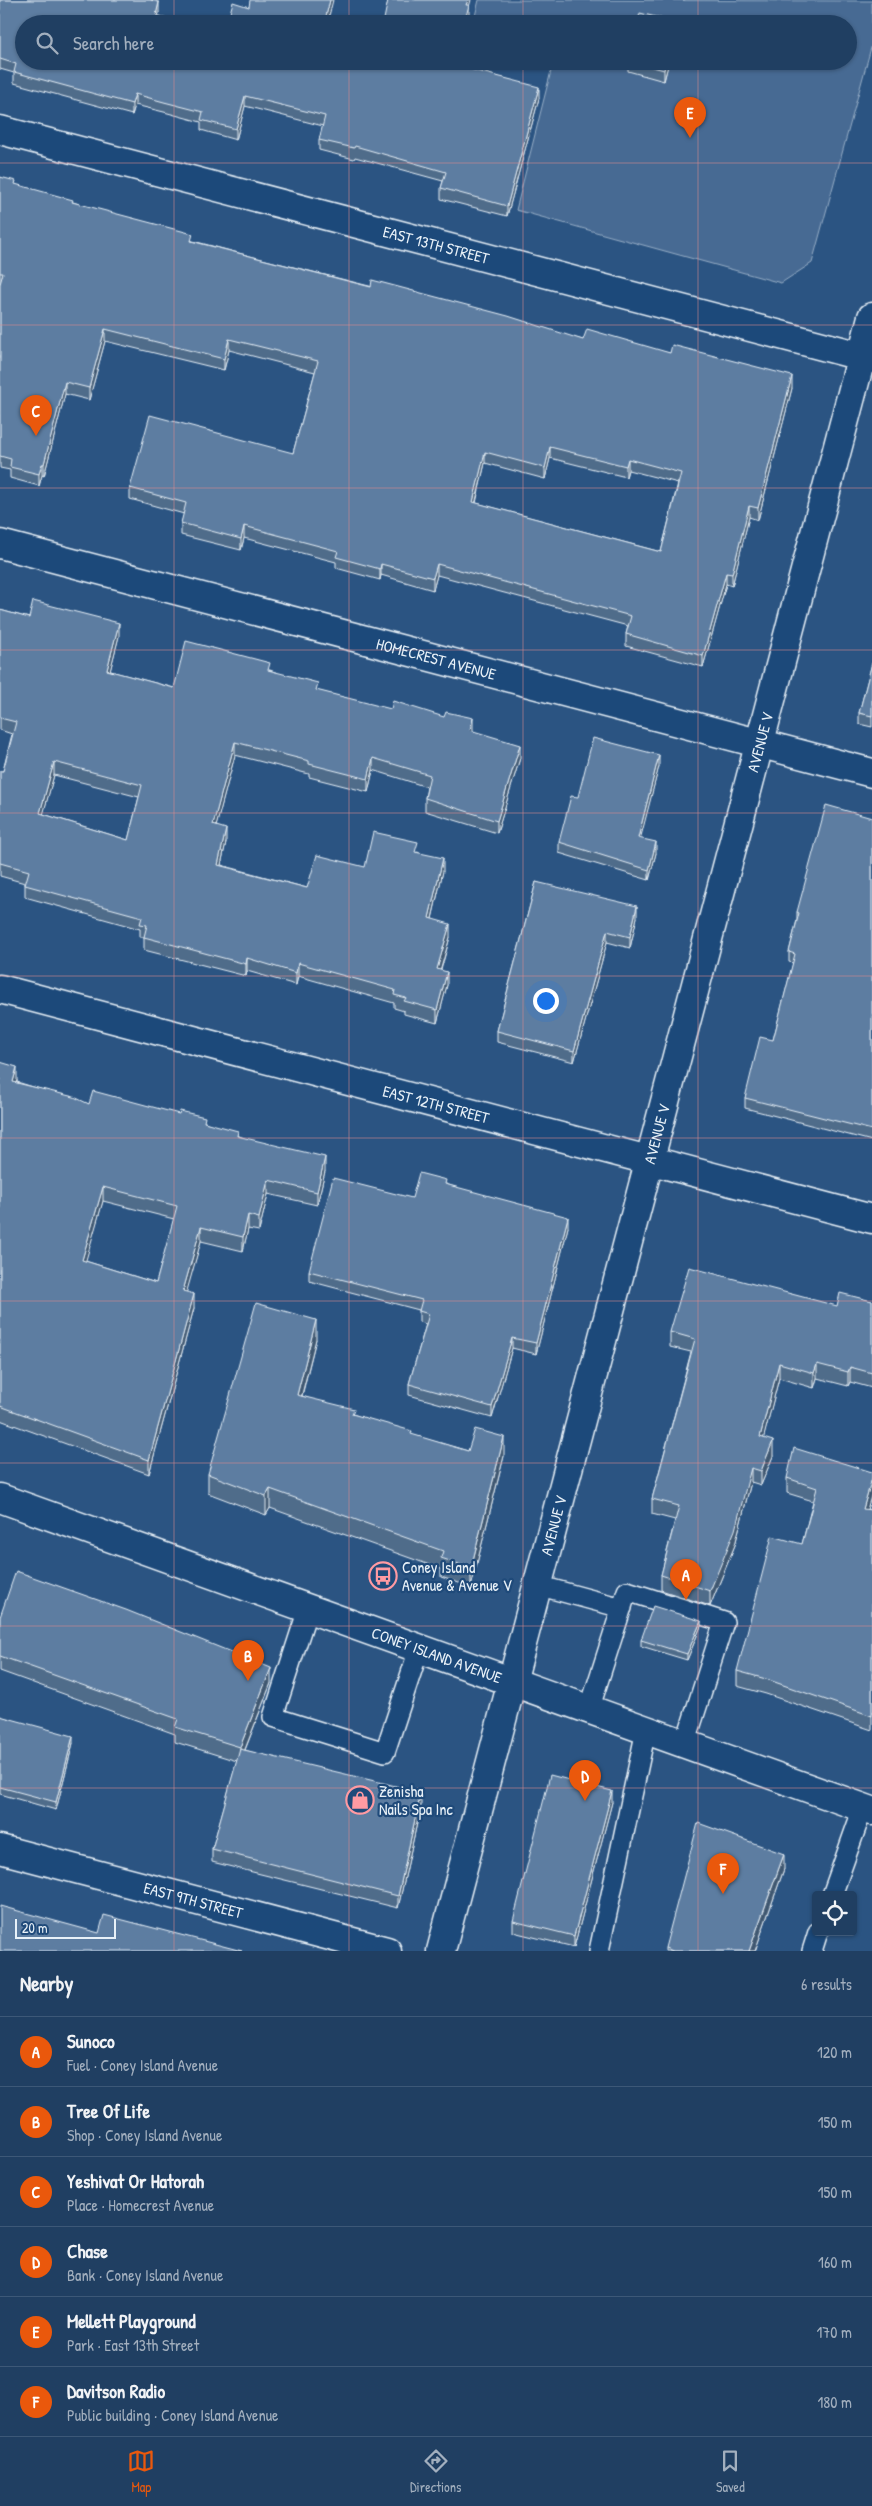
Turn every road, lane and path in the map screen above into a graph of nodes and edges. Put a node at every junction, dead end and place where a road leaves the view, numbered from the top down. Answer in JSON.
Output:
{"nodes":[{"id":1,"x":0,"y":130,"type":"edge"},
{"id":2,"x":872,"y":316,"type":"edge"},
{"id":3,"x":867,"y":358,"type":"edge"},
{"id":4,"x":0,"y":544,"type":"edge"},
{"id":5,"x":759,"y":744,"type":"junction"},
{"id":6,"x":872,"y":774,"type":"edge"},
{"id":7,"x":0,"y":990,"type":"edge"},
{"id":8,"x":649,"y":1160,"type":"junction"},
{"id":9,"x":872,"y":1219,"type":"edge"},
{"id":10,"x":0,"y":1498,"type":"edge"},
{"id":11,"x":537,"y":1586,"type":"junction"},
{"id":12,"x":622,"y":1608,"type":"junction"},
{"id":13,"x":308,"y":1609,"type":"junction"},
{"id":14,"x":419,"y":1649,"type":"junction"},
{"id":15,"x":512,"y":1682,"type":"junction"},
{"id":16,"x":589,"y":1710,"type":"junction"},
{"id":17,"x":646,"y":1730,"type":"junction"},
{"id":18,"x":685,"y":1744,"type":"junction"},
{"id":19,"x":867,"y":1809,"type":"edge"},
{"id":20,"x":0,"y":1849,"type":"edge"},
{"id":21,"x":834,"y":1891,"type":"edge"},
{"id":22,"x":817,"y":1936,"type":"edge"},
{"id":23,"x":387,"y":1951,"type":"edge"},
{"id":24,"x":441,"y":1951,"type":"edge"},
{"id":25,"x":599,"y":1951,"type":"edge"},
{"id":26,"x":812,"y":1951,"type":"edge"}],
"edges":[{"from":1,"to":3,"type":"street","name":"EAST 13TH STREET"},
{"from":2,"to":3,"type":"street","name":"AVENUE V"},
{"from":3,"to":5,"type":"street","name":"AVENUE V"},
{"from":4,"to":5,"type":"street","name":"HOMECREST AVENUE"},
{"from":5,"to":6,"type":"street","name":"HOMECREST AVENUE"},
{"from":5,"to":8,"type":"street","name":"AVENUE V"},
{"from":7,"to":8,"type":"street","name":"EAST 12TH STREET"},
{"from":8,"to":9,"type":"street","name":"EAST 12TH STREET"},
{"from":8,"to":11,"type":"street","name":"AVENUE V"},
{"from":10,"to":13,"type":"street","name":"CONEY ISLAND AVENUE"},
{"from":11,"to":12,"type":"lane"},
{"from":11,"to":15,"type":"street","name":"AVENUE V"},
{"from":12,"to":16,"type":"lane"},
{"from":12,"to":18,"type":"lane"},
{"from":13,"to":14,"type":"street","name":"CONEY ISLAND AVENUE"},
{"from":13,"to":14,"type":"lane"},
{"from":14,"to":15,"type":"street","name":"CONEY ISLAND AVENUE"},
{"from":15,"to":16,"type":"street","name":"CONEY ISLAND AVENUE"},
{"from":15,"to":24,"type":"street","name":"AVENUE V"},
{"from":16,"to":17,"type":"street","name":"CONEY ISLAND AVENUE"},
{"from":17,"to":18,"type":"street","name":"CONEY ISLAND AVENUE"},
{"from":17,"to":25,"type":"lane"},
{"from":18,"to":19,"type":"street","name":"CONEY ISLAND AVENUE"},
{"from":19,"to":21,"type":"lane"},
{"from":20,"to":23,"type":"street","name":"EAST 9TH STREET"},
{"from":22,"to":26,"type":"lane"}]}
